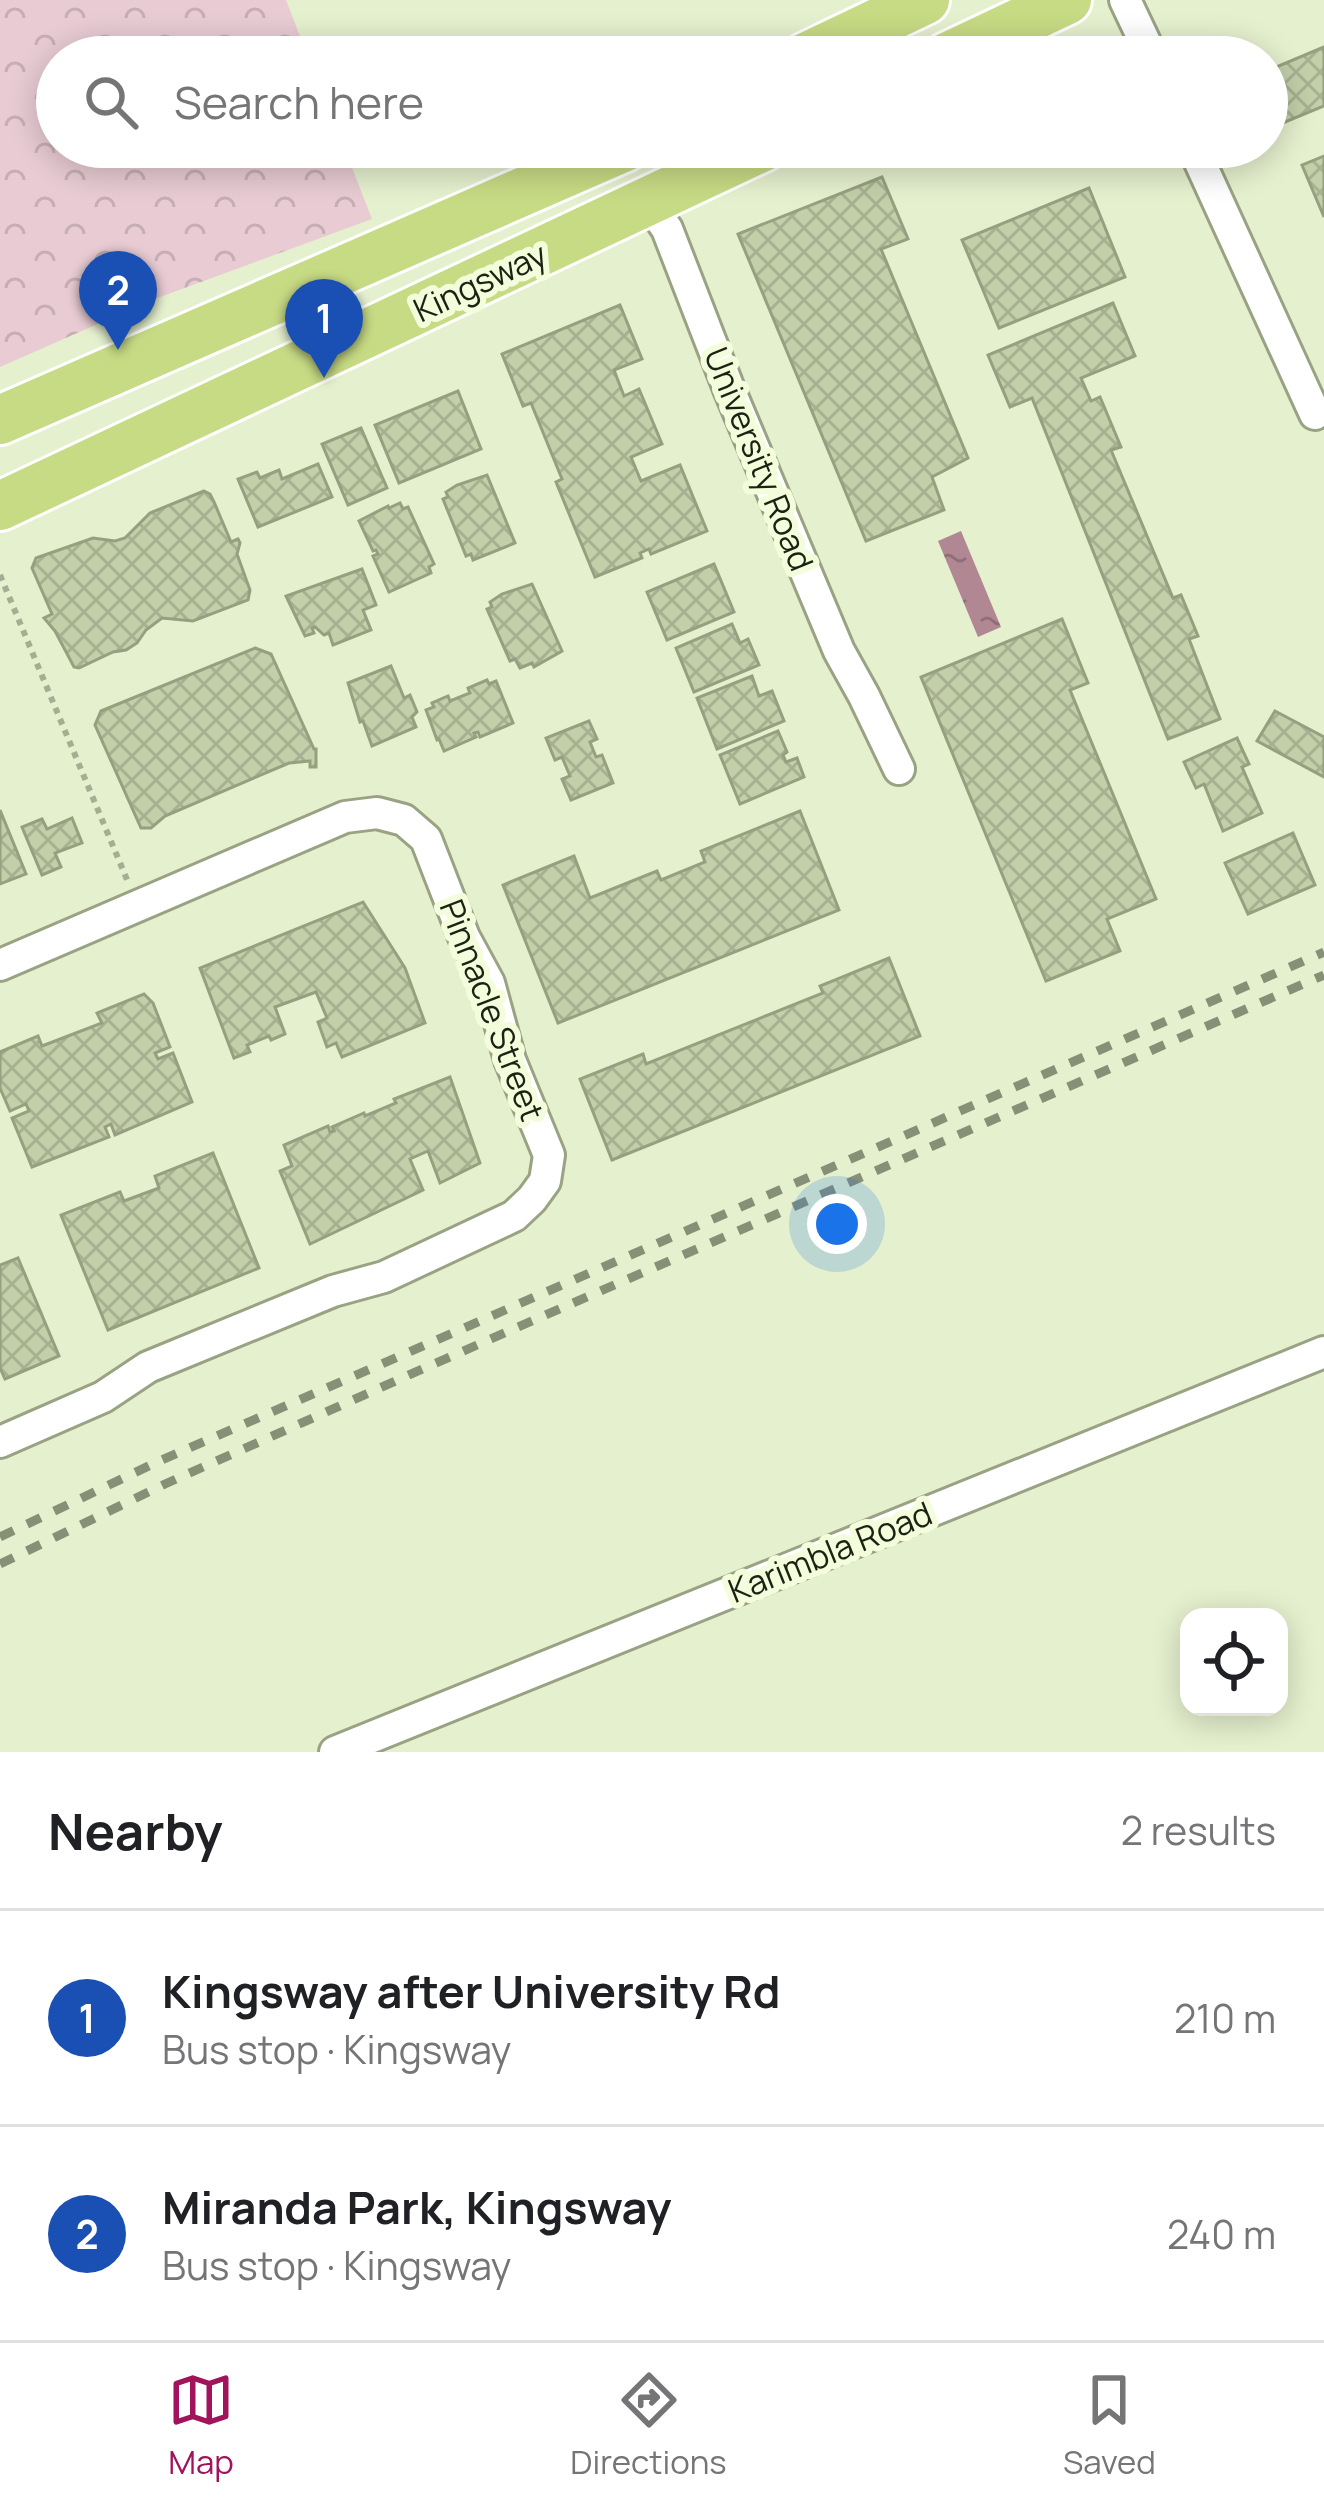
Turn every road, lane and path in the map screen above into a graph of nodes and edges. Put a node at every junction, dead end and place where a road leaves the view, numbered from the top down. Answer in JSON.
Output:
{"nodes":[{"id":1,"x":925,"y":0,"type":"edge"},
{"id":2,"x":1067,"y":0,"type":"edge"},
{"id":3,"x":1125,"y":0,"type":"edge"},
{"id":4,"x":850,"y":36,"type":"edge"},
{"id":5,"x":991,"y":36,"type":"edge"},
{"id":6,"x":1142,"y":36,"type":"edge"},
{"id":7,"x":576,"y":168,"type":"edge"},
{"id":8,"x":633,"y":168,"type":"edge"},
{"id":9,"x":720,"y":168,"type":"edge"},
{"id":10,"x":1203,"y":168,"type":"edge"},
{"id":11,"x":649,"y":203,"type":"junction"},
{"id":12,"x":1315,"y":414,"type":"dead end"},
{"id":13,"x":0,"y":420,"type":"edge"},
{"id":14,"x":0,"y":506,"type":"edge"},
{"id":15,"x":0,"y":575,"type":"edge"},
{"id":16,"x":899,"y":769,"type":"dead end"},
{"id":17,"x":138,"y":906,"type":"junction"},
{"id":18,"x":0,"y":965,"type":"edge"},
{"id":19,"x":1324,"y":1352,"type":"edge"},
{"id":20,"x":0,"y":1442,"type":"edge"},
{"id":21,"x":335,"y":1752,"type":"edge"}],
"edges":[{"from":1,"to":4,"type":"main road"},
{"from":2,"to":5,"type":"main road"},
{"from":3,"to":6,"type":"street"},
{"from":7,"to":13,"type":"main road","name":"Kingsway"},
{"from":8,"to":11,"type":"main road","name":"University Road"},
{"from":9,"to":11,"type":"main road","name":"Kingsway"},
{"from":10,"to":12,"type":"street"},
{"from":11,"to":14,"type":"main road","name":"Kingsway"},
{"from":11,"to":16,"type":"street","name":"University Road"},
{"from":15,"to":17,"type":"path"},
{"from":17,"to":18,"type":"street","name":"Pinnacle Street"},
{"from":17,"to":20,"type":"street","name":"Pinnacle Street"},
{"from":19,"to":21,"type":"street","name":"Karimbla Road"}]}
